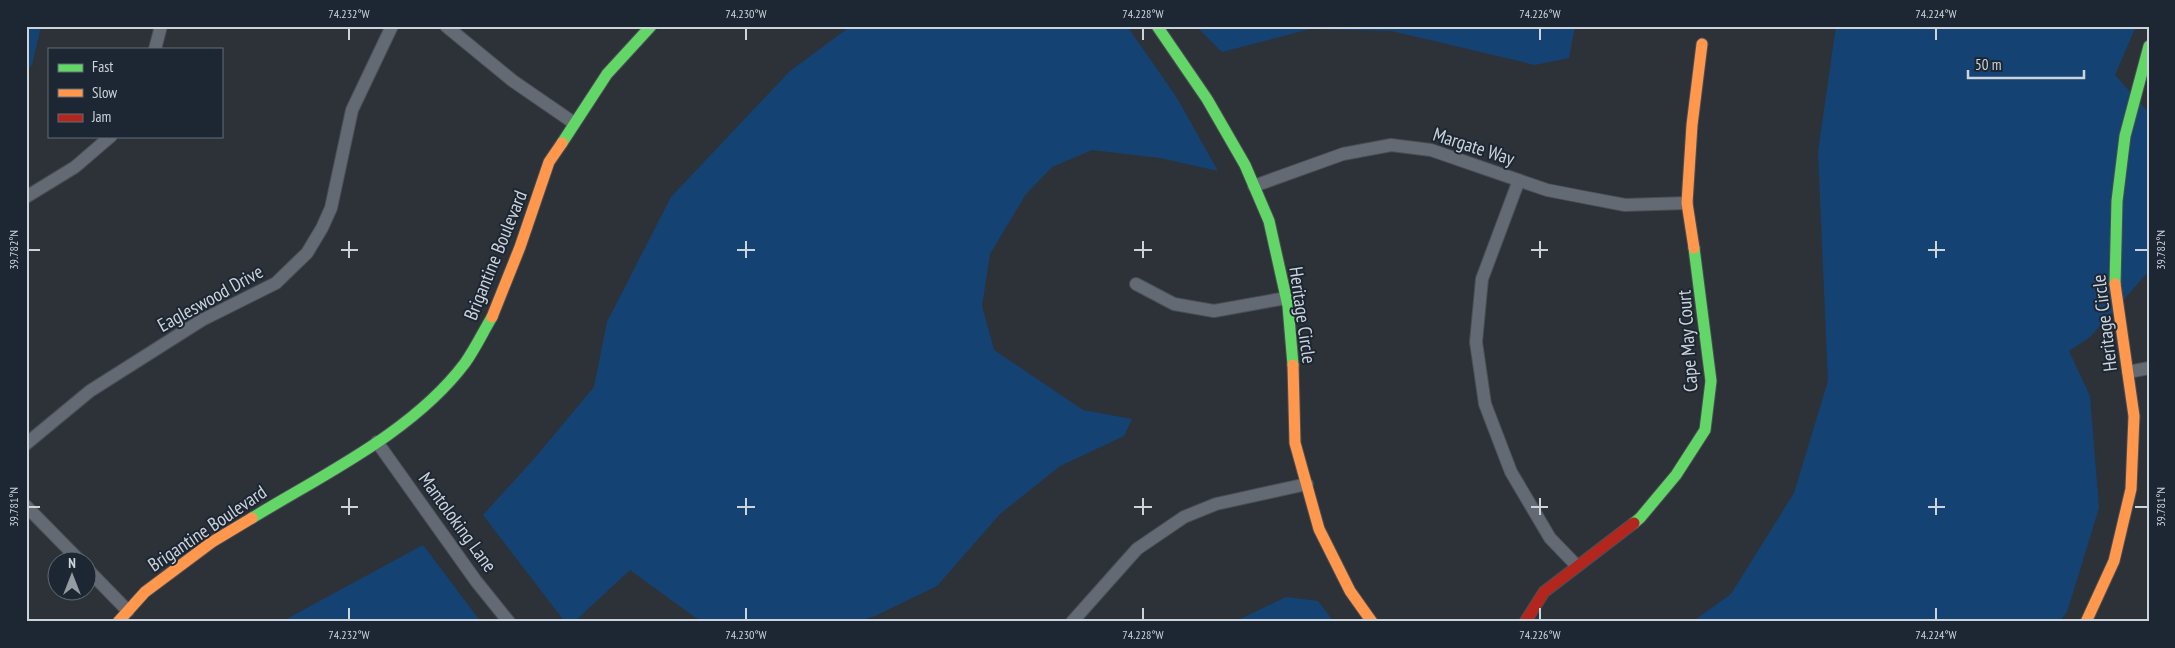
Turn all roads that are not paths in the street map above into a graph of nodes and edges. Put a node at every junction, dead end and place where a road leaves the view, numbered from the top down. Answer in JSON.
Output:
{"nodes":[{"id":1,"x":161,"y":26,"type":"edge"},
{"id":2,"x":392,"y":26,"type":"edge"},
{"id":3,"x":446,"y":26,"type":"edge"},
{"id":4,"x":651,"y":26,"type":"edge"},
{"id":5,"x":1157,"y":26,"type":"edge"},
{"id":6,"x":1702,"y":44,"type":"dead end"},
{"id":7,"x":2149,"y":46,"type":"edge"},
{"id":8,"x":155,"y":48,"type":"edge"},
{"id":9,"x":574,"y":123,"type":"junction"},
{"id":10,"x":108,"y":138,"type":"edge"},
{"id":11,"x":1519,"y":180,"type":"junction"},
{"id":12,"x":1254,"y":186,"type":"junction"},
{"id":13,"x":26,"y":197,"type":"edge"},
{"id":14,"x":1687,"y":203,"type":"junction"},
{"id":15,"x":1136,"y":284,"type":"dead end"},
{"id":16,"x":1286,"y":298,"type":"junction"},
{"id":17,"x":2149,"y":368,"type":"edge"},
{"id":18,"x":2128,"y":372,"type":"junction"},
{"id":19,"x":378,"y":442,"type":"junction"},
{"id":20,"x":26,"y":444,"type":"edge"},
{"id":21,"x":1306,"y":484,"type":"junction"},
{"id":22,"x":26,"y":506,"type":"edge"},
{"id":23,"x":69,"y":550,"type":"edge"},
{"id":24,"x":1577,"y":566,"type":"junction"},
{"id":25,"x":98,"y":580,"type":"edge"},
{"id":26,"x":128,"y":611,"type":"junction"},
{"id":27,"x":118,"y":622,"type":"edge"},
{"id":28,"x":509,"y":622,"type":"edge"},
{"id":29,"x":1072,"y":622,"type":"edge"},
{"id":30,"x":1372,"y":622,"type":"edge"},
{"id":31,"x":1525,"y":622,"type":"edge"},
{"id":32,"x":2086,"y":622,"type":"edge"}],
"edges":[{"from":1,"to":8,"type":"street"},
{"from":2,"to":20,"type":"street","name":"Eagleswood Drive"},
{"from":3,"to":9,"type":"street"},
{"from":4,"to":9,"type":"street","name":"Brigantine Boulevard"},
{"from":5,"to":12,"type":"street","name":"Heritage Circle"},
{"from":6,"to":14,"type":"street","name":"Cape May Court"},
{"from":7,"to":18,"type":"street","name":"Heritage Circle"},
{"from":9,"to":19,"type":"street","name":"Brigantine Boulevard"},
{"from":10,"to":13,"type":"street"},
{"from":11,"to":12,"type":"street","name":"Margate Way"},
{"from":11,"to":14,"type":"street","name":"Margate Way"},
{"from":11,"to":24,"type":"street"},
{"from":12,"to":16,"type":"street","name":"Heritage Circle"},
{"from":14,"to":24,"type":"street","name":"Cape May Court"},
{"from":15,"to":16,"type":"street"},
{"from":16,"to":21,"type":"street","name":"Heritage Circle"},
{"from":17,"to":18,"type":"street"},
{"from":18,"to":32,"type":"street","name":"Heritage Circle"},
{"from":19,"to":26,"type":"street","name":"Brigantine Boulevard"},
{"from":19,"to":28,"type":"street","name":"Mantoloking Lane"},
{"from":21,"to":29,"type":"street"},
{"from":21,"to":30,"type":"street","name":"Heritage Circle"},
{"from":22,"to":23,"type":"street"},
{"from":24,"to":31,"type":"street","name":"Cape May Court"},
{"from":25,"to":26,"type":"street"},
{"from":26,"to":27,"type":"street","name":"Brigantine Boulevard"}]}
